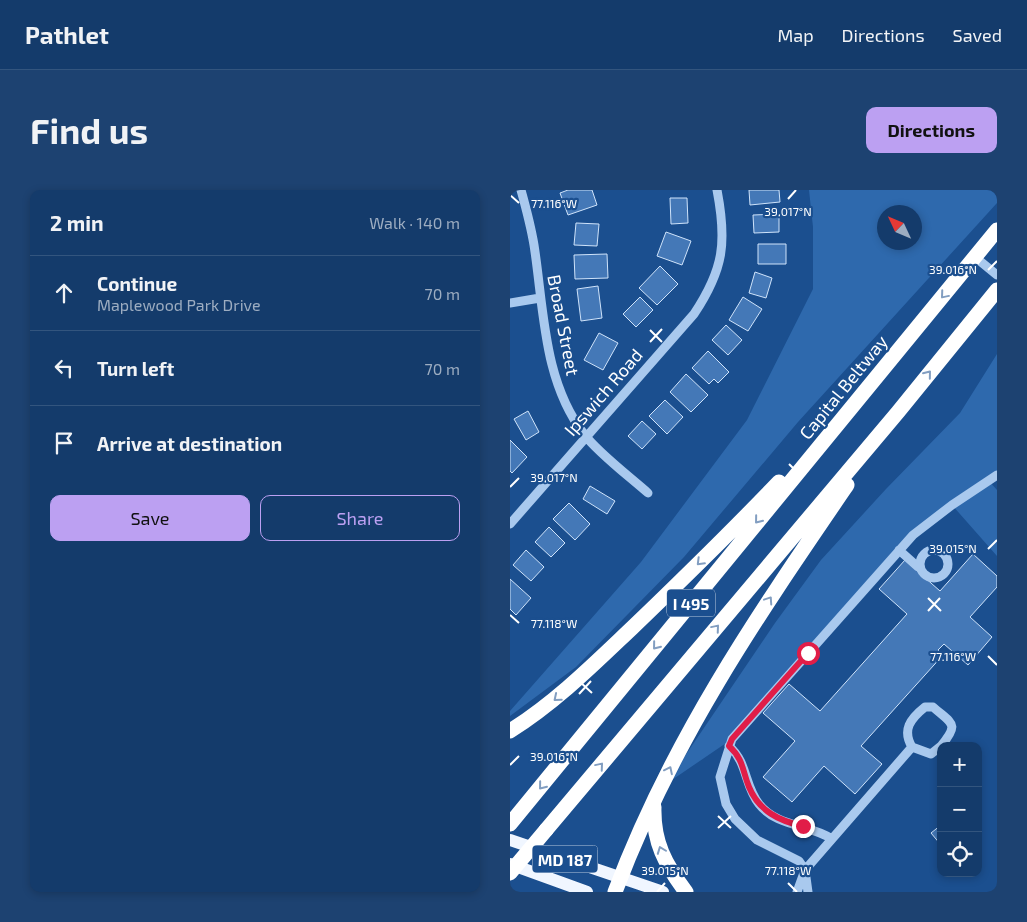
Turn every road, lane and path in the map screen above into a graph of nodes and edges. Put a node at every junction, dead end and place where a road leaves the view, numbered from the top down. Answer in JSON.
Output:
{"nodes":[{"id":1,"x":521,"y":190,"type":"edge"},
{"id":2,"x":717,"y":190,"type":"edge"},
{"id":3,"x":997,"y":230,"type":"edge"},
{"id":4,"x":975,"y":257,"type":"junction"},
{"id":5,"x":997,"y":275,"type":"edge"},
{"id":6,"x":997,"y":290,"type":"edge"},
{"id":7,"x":540,"y":298,"type":"junction"},
{"id":8,"x":510,"y":303,"type":"edge"},
{"id":9,"x":867,"y":388,"type":"junction"},
{"id":10,"x":898,"y":412,"type":"junction"},
{"id":11,"x":585,"y":436,"type":"junction"},
{"id":12,"x":997,"y":475,"type":"edge"},
{"id":13,"x":648,"y":493,"type":"dead end"},
{"id":14,"x":510,"y":524,"type":"edge"},
{"id":15,"x":899,"y":550,"type":"junction"},
{"id":16,"x":918,"y":567,"type":"dead end"},
{"id":17,"x":510,"y":731,"type":"edge"},
{"id":18,"x":944,"y":742,"type":"edge"},
{"id":19,"x":729,"y":746,"type":"junction"},
{"id":20,"x":912,"y":747,"type":"junction"},
{"id":21,"x":937,"y":749,"type":"edge"},
{"id":22,"x":654,"y":800,"type":"junction"},
{"id":23,"x":513,"y":821,"type":"edge"},
{"id":24,"x":510,"y":840,"type":"edge"},
{"id":25,"x":832,"y":840,"type":"junction"},
{"id":26,"x":510,"y":864,"type":"edge"},
{"id":27,"x":805,"y":870,"type":"junction"},
{"id":28,"x":510,"y":873,"type":"edge"},
{"id":29,"x":618,"y":885,"type":"edge"},
{"id":30,"x":587,"y":892,"type":"edge"},
{"id":31,"x":663,"y":892,"type":"edge"},
{"id":32,"x":686,"y":892,"type":"edge"},
{"id":33,"x":797,"y":892,"type":"edge"},
{"id":34,"x":808,"y":892,"type":"edge"}],
"edges":[{"from":1,"to":7,"type":"street","name":"Broad Street"},
{"from":2,"to":11,"type":"street","name":"Ipswich Road"},
{"from":3,"to":4,"type":"highway","name":"Capital Beltway","number":"I 495"},
{"from":4,"to":5,"type":"street"},
{"from":4,"to":9,"type":"highway","name":"Capital Beltway","number":"I 495","one_way":true},
{"from":10,"to":6,"type":"highway","number":"I 495","one_way":true},
{"from":7,"to":8,"type":"street"},
{"from":7,"to":11,"type":"street","name":"Broad Street"},
{"from":9,"to":17,"type":"highway","one_way":true},
{"from":9,"to":23,"type":"highway","name":"Capital Beltway","number":"I 495","one_way":true},
{"from":22,"to":10,"type":"highway","one_way":true},
{"from":28,"to":10,"type":"highway","number":"I 495","one_way":true,"bridge":true},
{"from":11,"to":13,"type":"street","name":"Broad Street"},
{"from":11,"to":14,"type":"street","name":"Ipswich Road"},
{"from":12,"to":15,"type":"street"},
{"from":15,"to":16,"type":"street"},
{"from":15,"to":19,"type":"street"},
{"from":18,"to":20,"type":"street"},
{"from":19,"to":25,"type":"street"},
{"from":19,"to":27,"type":"street"},
{"from":20,"to":21,"type":"street"},
{"from":20,"to":25,"type":"street"},
{"from":22,"to":29,"type":"highway"},
{"from":32,"to":22,"type":"highway","one_way":true},
{"from":24,"to":29,"type":"main road","number":"MD 187"},
{"from":25,"to":27,"type":"street"},
{"from":26,"to":30,"type":"main road","number":"MD 187"},
{"from":27,"to":33,"type":"street"},
{"from":27,"to":34,"type":"street"},
{"from":29,"to":31,"type":"main road","number":"MD 187"}]}
